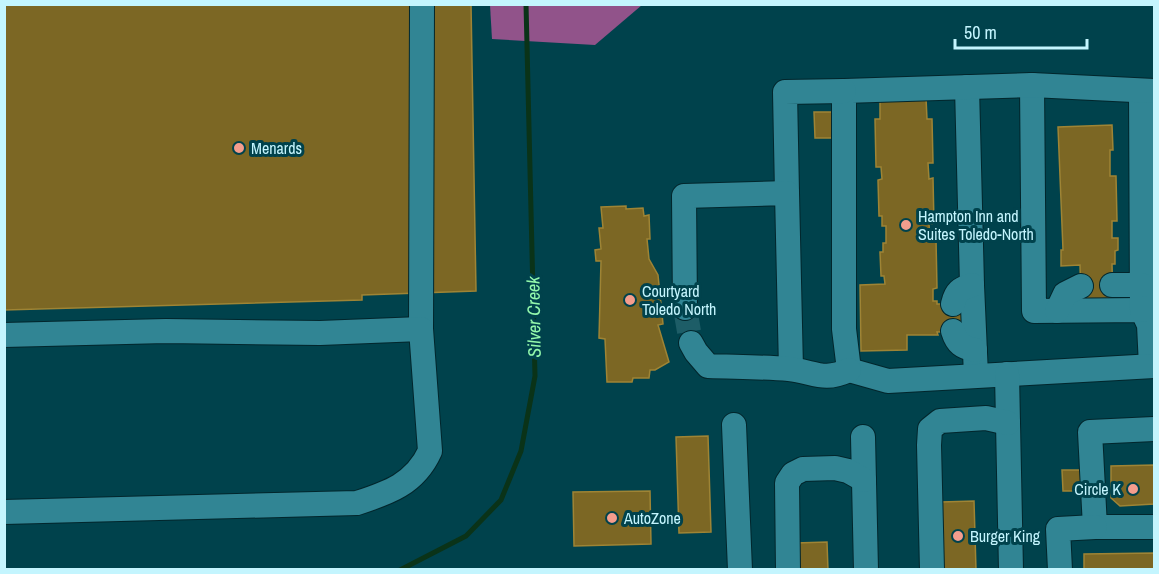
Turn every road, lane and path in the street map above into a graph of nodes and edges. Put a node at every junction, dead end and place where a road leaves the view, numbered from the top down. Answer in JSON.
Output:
{"nodes":[{"id":1,"x":422,"y":4,"type":"edge"},
{"id":2,"x":1032,"y":85,"type":"junction"},
{"id":3,"x":967,"y":87,"type":"junction"},
{"id":4,"x":844,"y":91,"type":"junction"},
{"id":5,"x":1148,"y":91,"type":"edge"},
{"id":6,"x":787,"y":193,"type":"junction"},
{"id":7,"x":972,"y":285,"type":"junction"},
{"id":8,"x":1112,"y":285,"type":"dead end"},
{"id":9,"x":1142,"y":285,"type":"junction"},
{"id":10,"x":1081,"y":286,"type":"dead end"},
{"id":11,"x":953,"y":304,"type":"dead end"},
{"id":12,"x":685,"y":308,"type":"tunnel mouth"},
{"id":13,"x":1143,"y":310,"type":"junction"},
{"id":14,"x":1057,"y":311,"type":"junction"},
{"id":15,"x":422,"y":329,"type":"junction"},
{"id":16,"x":953,"y":331,"type":"dead end"},
{"id":17,"x":4,"y":335,"type":"edge"},
{"id":18,"x":691,"y":343,"type":"tunnel mouth"},
{"id":19,"x":975,"y":350,"type":"junction"},
{"id":20,"x":1153,"y":366,"type":"edge"},
{"id":21,"x":791,"y":369,"type":"junction"},
{"id":22,"x":849,"y":370,"type":"junction"},
{"id":23,"x":1007,"y":374,"type":"junction"},
{"id":24,"x":976,"y":375,"type":"junction"},
{"id":25,"x":1008,"y":423,"type":"junction"},
{"id":26,"x":734,"y":425,"type":"dead end"},
{"id":27,"x":1155,"y":429,"type":"edge"},
{"id":28,"x":863,"y":437,"type":"dead end"},
{"id":29,"x":864,"y":480,"type":"junction"},
{"id":30,"x":4,"y":512,"type":"edge"},
{"id":31,"x":1095,"y":527,"type":"junction"},
{"id":32,"x":1155,"y":527,"type":"edge"},
{"id":33,"x":740,"y":570,"type":"edge"},
{"id":34,"x":788,"y":570,"type":"edge"},
{"id":35,"x":866,"y":570,"type":"edge"},
{"id":36,"x":932,"y":570,"type":"edge"},
{"id":37,"x":1011,"y":570,"type":"edge"},
{"id":38,"x":1060,"y":570,"type":"edge"}],
"edges":[{"from":1,"to":15,"type":"lane"},
{"from":2,"to":3,"type":"lane"},
{"from":2,"to":5,"type":"lane"},
{"from":2,"to":14,"type":"lane"},
{"from":3,"to":4,"type":"lane"},
{"from":3,"to":7,"type":"lane"},
{"from":4,"to":6,"type":"lane"},
{"from":4,"to":22,"type":"lane"},
{"from":5,"to":9,"type":"lane"},
{"from":6,"to":12,"type":"lane"},
{"from":6,"to":21,"type":"lane"},
{"from":7,"to":11,"type":"lane"},
{"from":7,"to":19,"type":"lane"},
{"from":8,"to":9,"type":"lane"},
{"from":9,"to":13,"type":"lane"},
{"from":10,"to":14,"type":"lane"},
{"from":13,"to":14,"type":"lane"},
{"from":13,"to":20,"type":"lane"},
{"from":15,"to":17,"type":"lane"},
{"from":15,"to":30,"type":"lane"},
{"from":16,"to":19,"type":"lane"},
{"from":18,"to":21,"type":"lane"},
{"from":19,"to":24,"type":"lane"},
{"from":20,"to":23,"type":"lane"},
{"from":21,"to":22,"type":"lane"},
{"from":22,"to":24,"type":"lane"},
{"from":23,"to":24,"type":"lane"},
{"from":23,"to":25,"type":"lane"},
{"from":25,"to":36,"type":"lane"},
{"from":25,"to":37,"type":"lane"},
{"from":26,"to":33,"type":"lane"},
{"from":27,"to":31,"type":"lane"},
{"from":28,"to":29,"type":"lane"},
{"from":29,"to":34,"type":"lane"},
{"from":29,"to":35,"type":"lane"},
{"from":31,"to":32,"type":"lane"},
{"from":31,"to":38,"type":"lane"}]}
